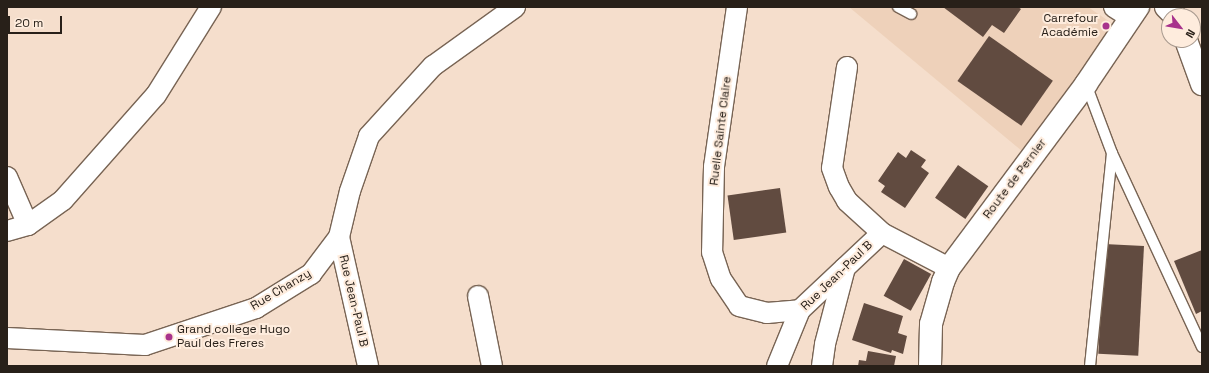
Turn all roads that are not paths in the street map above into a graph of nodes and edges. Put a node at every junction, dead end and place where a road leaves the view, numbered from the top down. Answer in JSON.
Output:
{"nodes":[{"id":1,"x":211,"y":7,"type":"edge"},
{"id":2,"x":515,"y":7,"type":"edge"},
{"id":3,"x":737,"y":7,"type":"edge"},
{"id":4,"x":898,"y":7,"type":"edge"},
{"id":5,"x":1128,"y":11,"type":"edge"},
{"id":6,"x":911,"y":14,"type":"dead end"},
{"id":7,"x":1189,"y":48,"type":"edge"},
{"id":8,"x":847,"y":67,"type":"dead end"},
{"id":9,"x":1086,"y":84,"type":"junction"},
{"id":10,"x":1202,"y":84,"type":"edge"},
{"id":11,"x":1112,"y":153,"type":"junction"},
{"id":12,"x":7,"y":177,"type":"edge"},
{"id":13,"x":28,"y":225,"type":"junction"},
{"id":14,"x":7,"y":231,"type":"edge"},
{"id":15,"x":882,"y":233,"type":"junction"},
{"id":16,"x":339,"y":237,"type":"junction"},
{"id":17,"x":844,"y":268,"type":"junction"},
{"id":18,"x":949,"y":268,"type":"junction"},
{"id":19,"x":478,"y":296,"type":"dead end"},
{"id":20,"x":800,"y":310,"type":"junction"},
{"id":21,"x":7,"y":338,"type":"edge"},
{"id":22,"x":1202,"y":347,"type":"edge"},
{"id":23,"x":368,"y":366,"type":"edge"},
{"id":24,"x":492,"y":366,"type":"edge"},
{"id":25,"x":777,"y":366,"type":"edge"},
{"id":26,"x":822,"y":366,"type":"edge"},
{"id":27,"x":930,"y":366,"type":"edge"},
{"id":28,"x":1090,"y":366,"type":"edge"}],
"edges":[{"from":1,"to":13,"type":"street"},
{"from":2,"to":16,"type":"street","name":"Rue Chanzy"},
{"from":3,"to":20,"type":"street","name":"Ruelle Sainte Claire"},
{"from":4,"to":6,"type":"lane"},
{"from":5,"to":9,"type":"street","name":"Route de Pernier"},
{"from":7,"to":10,"type":"street"},
{"from":8,"to":15,"type":"street"},
{"from":9,"to":11,"type":"lane"},
{"from":9,"to":18,"type":"street","name":"Route de Pernier"},
{"from":11,"to":22,"type":"lane"},
{"from":11,"to":28,"type":"lane"},
{"from":12,"to":13,"type":"street"},
{"from":13,"to":14,"type":"street"},
{"from":15,"to":17,"type":"street","name":"Rue Jean-Paul B"},
{"from":15,"to":18,"type":"street"},
{"from":16,"to":21,"type":"street","name":"Rue Chanzy"},
{"from":16,"to":23,"type":"street","name":"Rue Jean-Paul B"},
{"from":17,"to":20,"type":"street","name":"Rue Jean-Paul B"},
{"from":17,"to":26,"type":"street"},
{"from":18,"to":27,"type":"street","name":"Route de Pernier"},
{"from":19,"to":24,"type":"street"},
{"from":20,"to":25,"type":"street","name":"Rue Jean-Paul B"}]}
